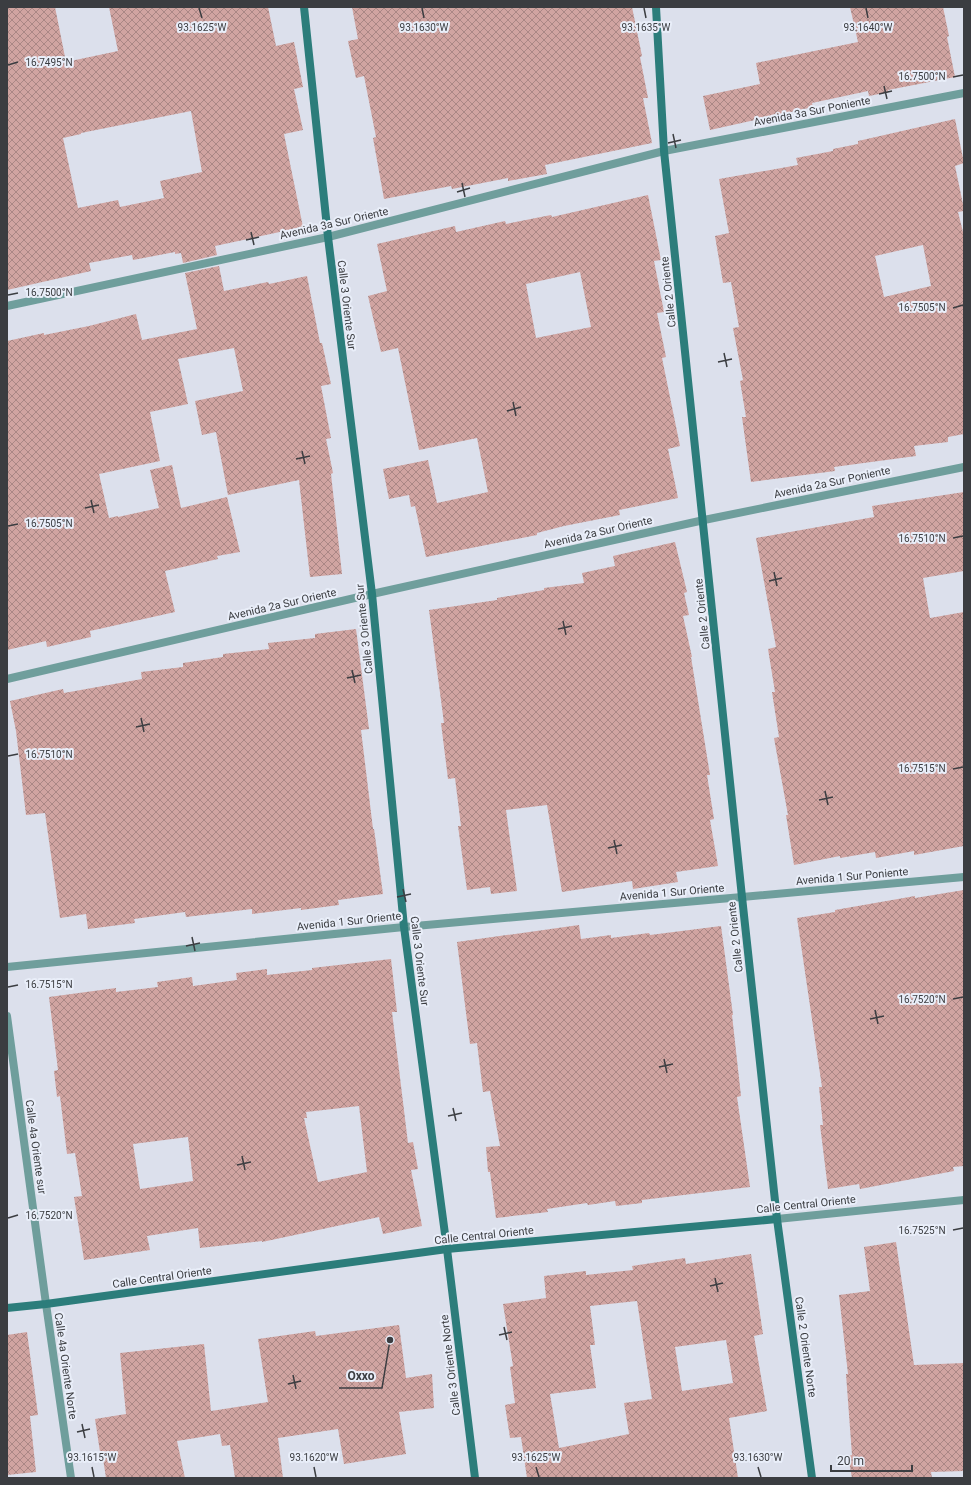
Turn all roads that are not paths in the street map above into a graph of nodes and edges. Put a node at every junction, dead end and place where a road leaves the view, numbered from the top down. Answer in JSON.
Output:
{"nodes":[{"id":1,"x":304,"y":7,"type":"edge"},
{"id":2,"x":656,"y":7,"type":"edge"},
{"id":3,"x":964,"y":93,"type":"edge"},
{"id":4,"x":664,"y":151,"type":"junction"},
{"id":5,"x":328,"y":237,"type":"junction"},
{"id":6,"x":7,"y":306,"type":"edge"},
{"id":7,"x":964,"y":467,"type":"edge"},
{"id":8,"x":704,"y":520,"type":"junction"},
{"id":9,"x":372,"y":594,"type":"junction"},
{"id":10,"x":7,"y":679,"type":"edge"},
{"id":11,"x":964,"y":877,"type":"edge"},
{"id":12,"x":742,"y":897,"type":"junction"},
{"id":13,"x":404,"y":927,"type":"junction"},
{"id":14,"x":7,"y":967,"type":"edge"},
{"id":15,"x":7,"y":1016,"type":"edge"},
{"id":16,"x":964,"y":1200,"type":"edge"},
{"id":17,"x":778,"y":1218,"type":"junction"},
{"id":18,"x":447,"y":1249,"type":"junction"},
{"id":19,"x":46,"y":1304,"type":"junction"},
{"id":20,"x":7,"y":1308,"type":"edge"},
{"id":21,"x":71,"y":1478,"type":"edge"},
{"id":22,"x":475,"y":1478,"type":"edge"},
{"id":23,"x":812,"y":1478,"type":"edge"}],
"edges":[{"from":1,"to":5,"type":"main road","name":"Calle 3 Oriente Sur"},
{"from":2,"to":4,"type":"main road","name":"Calle 2 Oriente"},
{"from":3,"to":4,"type":"street","name":"Avenida 3a Sur Poniente"},
{"from":4,"to":5,"type":"street","name":"Avenida 3a Sur Oriente"},
{"from":4,"to":8,"type":"main road","name":"Calle 2 Oriente"},
{"from":5,"to":6,"type":"street","name":"Avenida 3a Sur Oriente"},
{"from":5,"to":9,"type":"main road","name":"Calle 3 Oriente Sur"},
{"from":7,"to":8,"type":"street","name":"Avenida 2a Sur Poniente"},
{"from":8,"to":9,"type":"street","name":"Avenida 2a Sur Oriente"},
{"from":8,"to":12,"type":"main road","name":"Calle 2 Oriente"},
{"from":9,"to":10,"type":"street","name":"Avenida 2a Sur Oriente"},
{"from":9,"to":13,"type":"main road","name":"Calle 3 Oriente Sur"},
{"from":11,"to":12,"type":"street","name":"Avenida 1 Sur Poniente"},
{"from":12,"to":13,"type":"street","name":"Avenida 1 Sur Oriente"},
{"from":12,"to":17,"type":"main road","name":"Calle 2 Oriente"},
{"from":13,"to":14,"type":"street","name":"Avenida 1 Sur Oriente"},
{"from":13,"to":18,"type":"main road","name":"Calle 3 Oriente Sur"},
{"from":15,"to":19,"type":"street","name":"Calle 4a Oriente sur"},
{"from":16,"to":17,"type":"street","name":"Calle Central Oriente"},
{"from":17,"to":18,"type":"main road","name":"Calle Central Oriente"},
{"from":17,"to":23,"type":"main road","name":"Calle 2 Oriente Norte"},
{"from":18,"to":19,"type":"main road","name":"Calle Central Oriente"},
{"from":18,"to":22,"type":"main road","name":"Calle 3 Oriente Norte"},
{"from":19,"to":20,"type":"main road","name":"Calle Central Oriente"},
{"from":19,"to":21,"type":"street","name":"Calle 4a Oriente Norte"}]}
